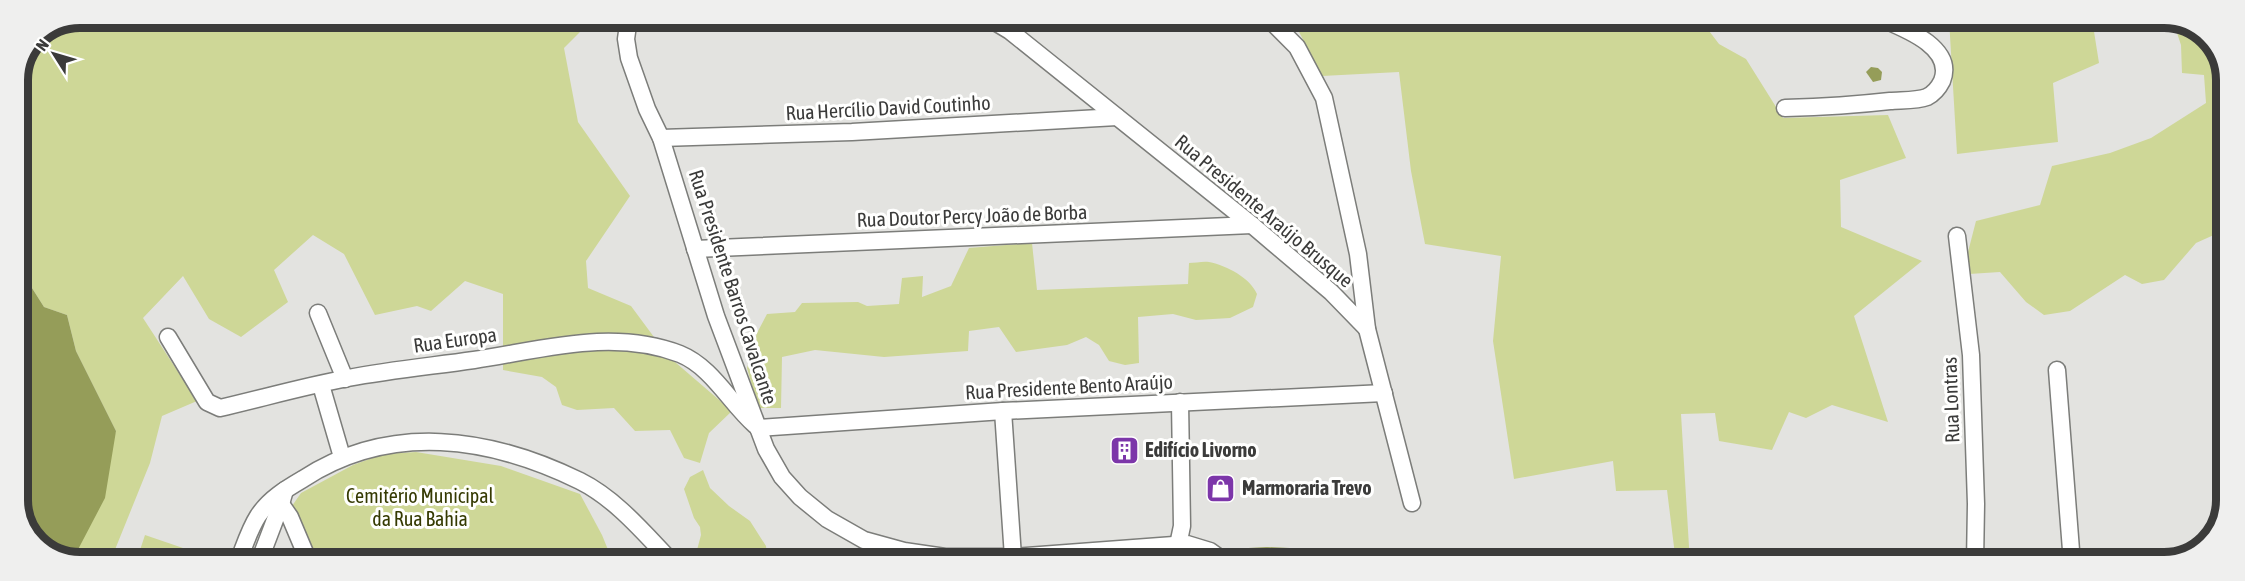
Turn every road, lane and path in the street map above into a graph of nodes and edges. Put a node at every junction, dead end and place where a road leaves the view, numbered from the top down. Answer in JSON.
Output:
{"nodes":[{"id":1,"x":628,"y":28,"type":"edge"},
{"id":2,"x":1004,"y":28,"type":"edge"},
{"id":3,"x":1278,"y":28,"type":"edge"},
{"id":4,"x":1900,"y":28,"type":"edge"},
{"id":5,"x":1785,"y":108,"type":"dead end"},
{"id":6,"x":1117,"y":117,"type":"junction"},
{"id":7,"x":661,"y":138,"type":"junction"},
{"id":8,"x":1252,"y":225,"type":"junction"},
{"id":9,"x":1958,"y":236,"type":"dead end"},
{"id":10,"x":695,"y":249,"type":"junction"},
{"id":11,"x":318,"y":313,"type":"dead end"},
{"id":12,"x":1367,"y":329,"type":"junction"},
{"id":13,"x":168,"y":337,"type":"dead end"},
{"id":14,"x":2057,"y":370,"type":"dead end"},
{"id":15,"x":345,"y":379,"type":"junction"},
{"id":16,"x":321,"y":385,"type":"junction"},
{"id":17,"x":1384,"y":393,"type":"junction"},
{"id":18,"x":1180,"y":402,"type":"junction"},
{"id":19,"x":1003,"y":411,"type":"junction"},
{"id":20,"x":758,"y":428,"type":"junction"},
{"id":21,"x":342,"y":457,"type":"junction"},
{"id":22,"x":283,"y":497,"type":"junction"},
{"id":23,"x":1412,"y":503,"type":"dead end"},
{"id":24,"x":1178,"y":545,"type":"junction"},
{"id":25,"x":242,"y":552,"type":"edge"},
{"id":26,"x":263,"y":552,"type":"edge"},
{"id":27,"x":305,"y":552,"type":"edge"},
{"id":28,"x":662,"y":552,"type":"edge"},
{"id":29,"x":911,"y":552,"type":"edge"},
{"id":30,"x":1013,"y":552,"type":"edge"},
{"id":31,"x":1082,"y":552,"type":"edge"},
{"id":32,"x":1182,"y":552,"type":"edge"},
{"id":33,"x":1210,"y":552,"type":"edge"},
{"id":34,"x":1975,"y":552,"type":"edge"},
{"id":35,"x":2071,"y":552,"type":"edge"}],
"edges":[{"from":1,"to":7,"type":"street","name":"Rua Presidente Barros Cavalcante"},
{"from":2,"to":6,"type":"street","name":"Rua Presidente Araújo Brusque"},
{"from":3,"to":12,"type":"street"},
{"from":4,"to":5,"type":"street"},
{"from":6,"to":7,"type":"street","name":"Rua Hercílio David Coutinho"},
{"from":6,"to":8,"type":"street","name":"Rua Presidente Araújo Brusque"},
{"from":7,"to":10,"type":"street","name":"Rua Presidente Barros Cavalcante"},
{"from":8,"to":10,"type":"street","name":"Rua Doutor Percy João de Borba"},
{"from":8,"to":12,"type":"street","name":"Rua Presidente Araújo Brusque"},
{"from":9,"to":34,"type":"street","name":"Rua Lontras"},
{"from":10,"to":20,"type":"street","name":"Rua Presidente Barros Cavalcante"},
{"from":11,"to":15,"type":"street"},
{"from":12,"to":17,"type":"street","name":"Rua Presidente Araújo Brusque"},
{"from":13,"to":16,"type":"street","name":"Rua Europa"},
{"from":14,"to":35,"type":"street"},
{"from":15,"to":16,"type":"street","name":"Rua Europa"},
{"from":15,"to":20,"type":"street","name":"Rua Europa"},
{"from":16,"to":21,"type":"street"},
{"from":17,"to":18,"type":"street","name":"Rua Presidente Bento Araújo"},
{"from":17,"to":23,"type":"street","name":"Rua Presidente Araújo Brusque"},
{"from":18,"to":19,"type":"street","name":"Rua Presidente Bento Araújo"},
{"from":18,"to":24,"type":"street"},
{"from":19,"to":20,"type":"street","name":"Rua Presidente Bento Araújo"},
{"from":19,"to":30,"type":"street"},
{"from":20,"to":29,"type":"street","name":"Rua Presidente Barros Cavalcante"},
{"from":21,"to":22,"type":"street"},
{"from":21,"to":28,"type":"street"},
{"from":22,"to":25,"type":"street"},
{"from":22,"to":26,"type":"street"},
{"from":22,"to":27,"type":"street"},
{"from":24,"to":31,"type":"street","name":"Rua Presidente Barros Cavalcante"},
{"from":24,"to":32,"type":"street"},
{"from":24,"to":33,"type":"street","name":"Rua Presidente Barros Cavalcante"}]}
